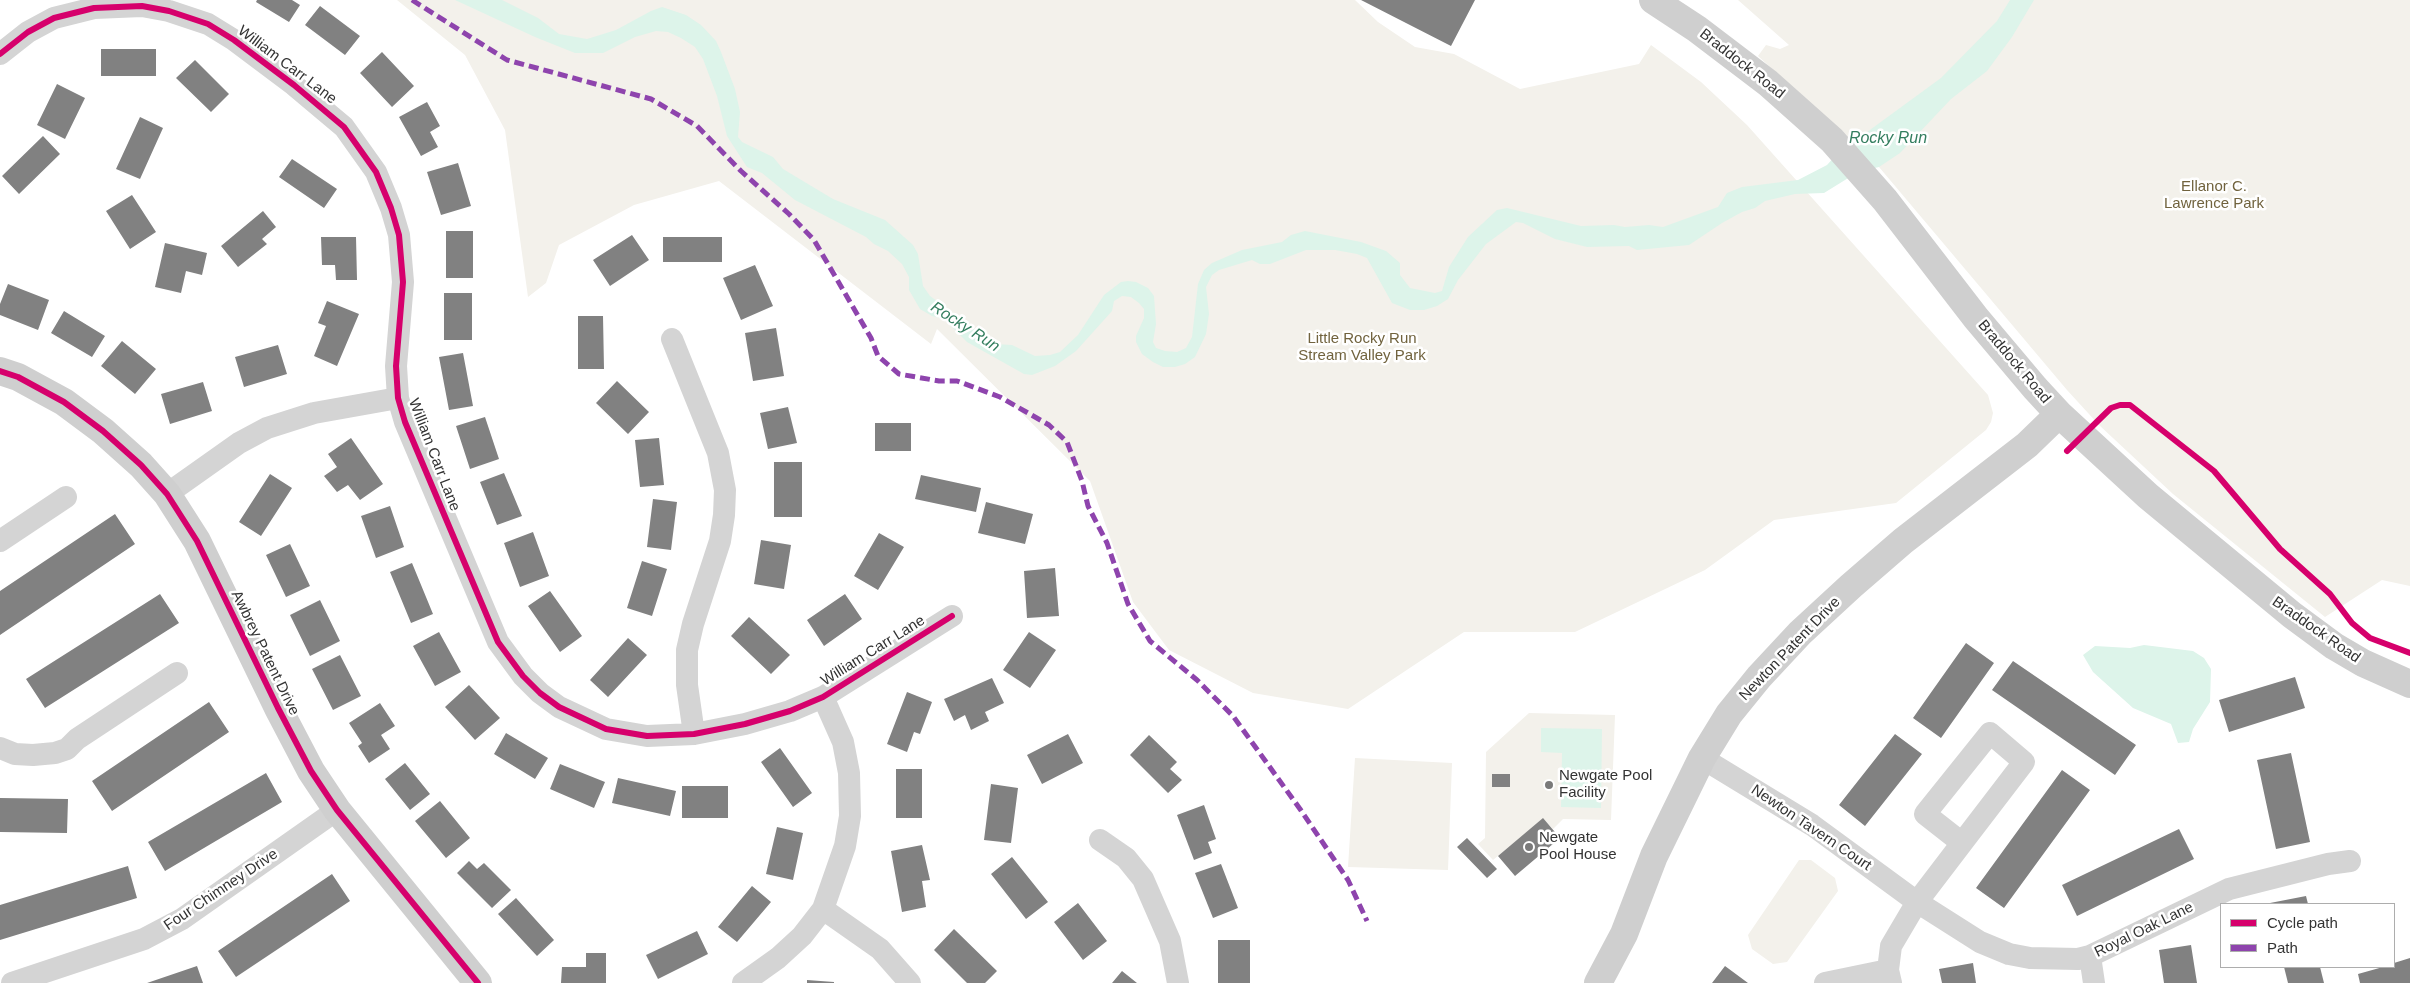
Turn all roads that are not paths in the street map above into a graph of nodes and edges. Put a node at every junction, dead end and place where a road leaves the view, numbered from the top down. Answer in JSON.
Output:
{"nodes":[{"id":1,"x":1653,"y":0,"type":"edge"},
{"id":2,"x":0,"y":54,"type":"edge"},
{"id":3,"x":672,"y":339,"type":"dead end"},
{"id":4,"x":0,"y":371,"type":"edge"},
{"id":5,"x":398,"y":398,"type":"junction"},
{"id":6,"x":2059,"y":414,"type":"junction"},
{"id":7,"x":167,"y":494,"type":"junction"},
{"id":8,"x":66,"y":497,"type":"dead end"},
{"id":9,"x":0,"y":541,"type":"edge"},
{"id":10,"x":952,"y":616,"type":"dead end"},
{"id":11,"x":177,"y":673,"type":"dead end"},
{"id":12,"x":2410,"y":684,"type":"edge"},
{"id":13,"x":823,"y":698,"type":"junction"},
{"id":14,"x":694,"y":734,"type":"junction"},
{"id":15,"x":0,"y":748,"type":"edge"},
{"id":16,"x":1702,"y":758,"type":"junction"},
{"id":17,"x":337,"y":810,"type":"junction"},
{"id":18,"x":1100,"y":840,"type":"dead end"},
{"id":19,"x":1962,"y":843,"type":"junction"},
{"id":20,"x":2350,"y":861,"type":"dead end"},
{"id":21,"x":1917,"y":902,"type":"junction"},
{"id":22,"x":823,"y":909,"type":"junction"},
{"id":23,"x":2090,"y":956,"type":"junction"},
{"id":24,"x":1889,"y":977,"type":"edge"},
{"id":25,"x":12,"y":983,"type":"edge"},
{"id":26,"x":478,"y":983,"type":"edge"},
{"id":27,"x":742,"y":983,"type":"edge"},
{"id":28,"x":910,"y":983,"type":"edge"},
{"id":29,"x":1178,"y":983,"type":"edge"},
{"id":30,"x":1598,"y":983,"type":"edge"},
{"id":31,"x":1825,"y":983,"type":"edge"},
{"id":32,"x":2094,"y":983,"type":"edge"}],
"edges":[{"from":1,"to":6,"type":"street","name":"Braddock Road"},
{"from":2,"to":5,"type":"street","name":"William Carr Lane"},
{"from":3,"to":14,"type":"street"},
{"from":4,"to":7,"type":"street","name":"Awbrey Patent Drive"},
{"from":5,"to":7,"type":"street"},
{"from":5,"to":14,"type":"street","name":"William Carr Lane"},
{"from":6,"to":12,"type":"street","name":"Braddock Road"},
{"from":6,"to":16,"type":"street","name":"Newton Patent Drive"},
{"from":7,"to":17,"type":"street","name":"Awbrey Patent Drive"},
{"from":8,"to":9,"type":"street"},
{"from":10,"to":13,"type":"street","name":"William Carr Lane"},
{"from":11,"to":15,"type":"street"},
{"from":13,"to":14,"type":"street","name":"William Carr Lane"},
{"from":13,"to":22,"type":"street"},
{"from":16,"to":21,"type":"street","name":"Newton Tavern Court"},
{"from":16,"to":30,"type":"street","name":"Newton Patent Drive"},
{"from":17,"to":25,"type":"street","name":"Four Chimney Drive"},
{"from":17,"to":26,"type":"street","name":"Awbrey Patent Drive"},
{"from":18,"to":29,"type":"street"},
{"from":19,"to":19,"type":"street"},
{"from":19,"to":21,"type":"street"},
{"from":20,"to":23,"type":"street","name":"Royal Oak Lane"},
{"from":21,"to":23,"type":"street","name":"Royal Oak Lane"},
{"from":21,"to":24,"type":"street"},
{"from":22,"to":27,"type":"street"},
{"from":22,"to":28,"type":"street"},
{"from":23,"to":32,"type":"street"},
{"from":24,"to":31,"type":"street"}]}
